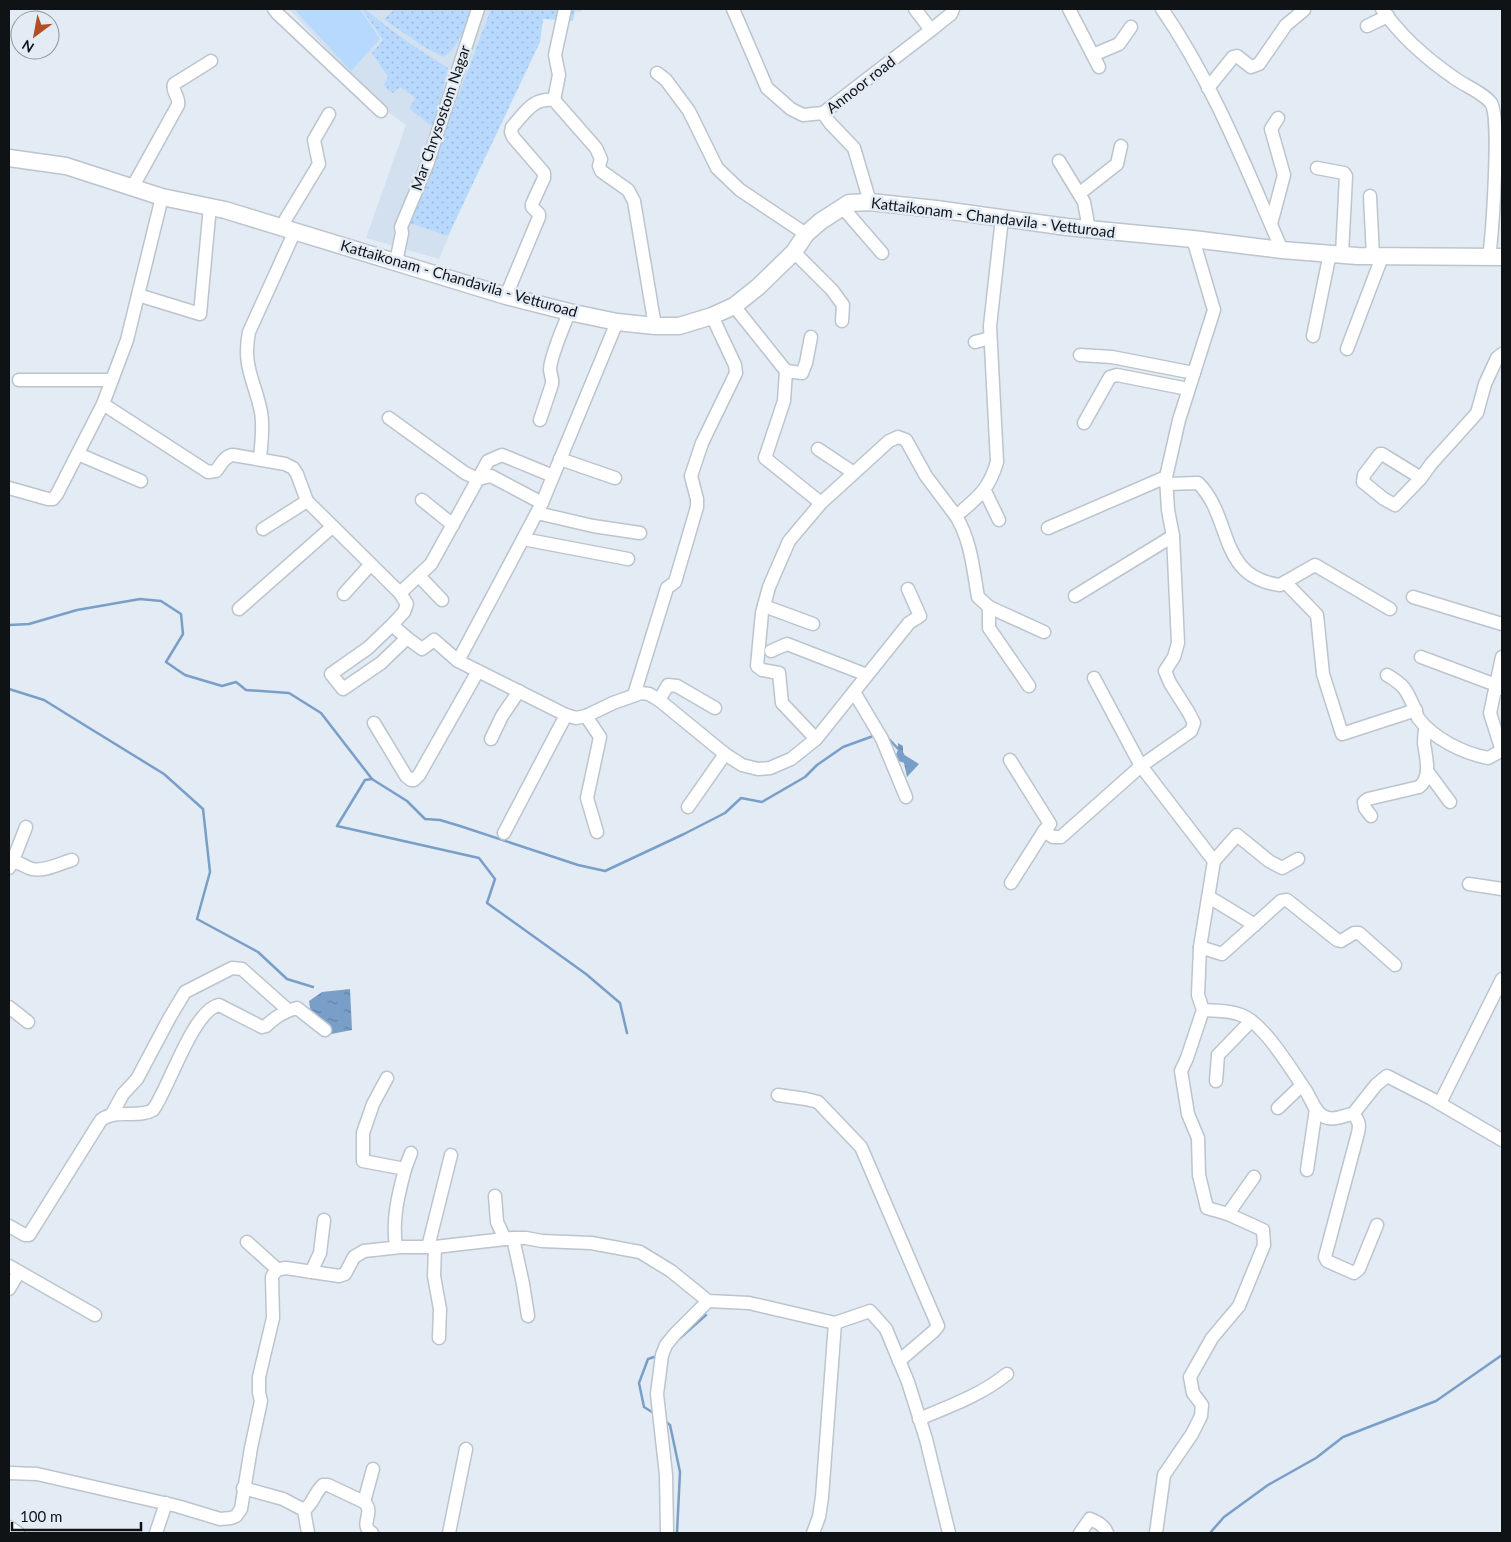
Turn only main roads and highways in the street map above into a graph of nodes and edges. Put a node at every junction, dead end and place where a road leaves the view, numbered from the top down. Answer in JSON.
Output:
{"nodes":[{"id":1,"x":9,"y":158,"type":"edge"},
{"id":2,"x":1496,"y":258,"type":"edge"}],
"edges":[{"from":1,"to":2,"type":"main road","name":"Kattaikonam - Chandavila - Vetturoad"}]}
